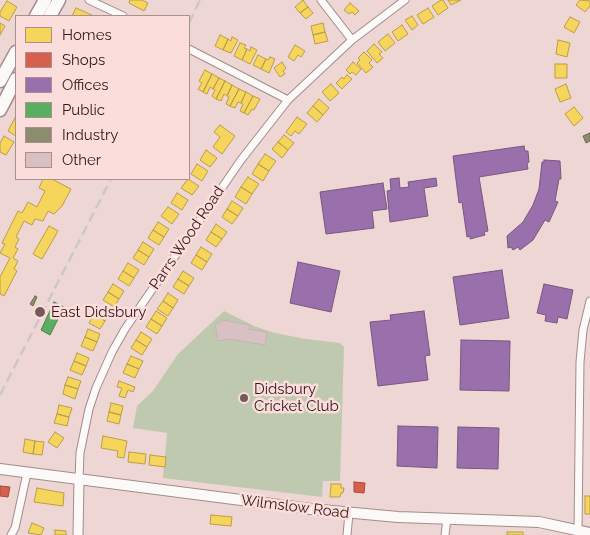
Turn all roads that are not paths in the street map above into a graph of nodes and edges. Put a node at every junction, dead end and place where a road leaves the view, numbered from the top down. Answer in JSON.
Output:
{"nodes":[{"id":1,"x":45,"y":0,"type":"edge"},
{"id":2,"x":59,"y":0,"type":"edge"},
{"id":3,"x":89,"y":0,"type":"edge"},
{"id":4,"x":321,"y":0,"type":"edge"},
{"id":5,"x":405,"y":0,"type":"edge"},
{"id":6,"x":37,"y":15,"type":"edge"},
{"id":7,"x":51,"y":15,"type":"edge"},
{"id":8,"x":121,"y":15,"type":"edge"},
{"id":9,"x":352,"y":40,"type":"junction"},
{"id":10,"x":190,"y":50,"type":"edge"},
{"id":11,"x":15,"y":54,"type":"edge"},
{"id":12,"x":0,"y":81,"type":"edge"},
{"id":13,"x":15,"y":81,"type":"edge"},
{"id":14,"x":288,"y":100,"type":"junction"},
{"id":15,"x":0,"y":110,"type":"edge"},
{"id":16,"x":590,"y":301,"type":"edge"},
{"id":17,"x":0,"y":469,"type":"edge"},
{"id":18,"x":27,"y":473,"type":"junction"},
{"id":19,"x":79,"y":480,"type":"junction"},
{"id":20,"x":349,"y":513,"type":"junction"},
{"id":21,"x":447,"y":519,"type":"junction"},
{"id":22,"x":578,"y":530,"type":"junction"},
{"id":23,"x":590,"y":533,"type":"edge"},
{"id":24,"x":12,"y":535,"type":"edge"},
{"id":25,"x":78,"y":535,"type":"edge"},
{"id":26,"x":347,"y":535,"type":"edge"},
{"id":27,"x":446,"y":535,"type":"edge"}],
"edges":[{"from":1,"to":6,"type":"highway"},
{"from":2,"to":7,"type":"highway"},
{"from":3,"to":8,"type":"street"},
{"from":4,"to":9,"type":"street"},
{"from":5,"to":9,"type":"street","name":"Parrs Wood Road"},
{"from":9,"to":14,"type":"street","name":"Parrs Wood Road"},
{"from":10,"to":14,"type":"street"},
{"from":11,"to":12,"type":"highway"},
{"from":13,"to":15,"type":"highway"},
{"from":14,"to":19,"type":"street","name":"Parrs Wood Road"},
{"from":16,"to":22,"type":"street"},
{"from":17,"to":18,"type":"main road","name":"Wilmslow Road"},
{"from":18,"to":19,"type":"main road","name":"Wilmslow Road"},
{"from":18,"to":24,"type":"street"},
{"from":19,"to":20,"type":"main road","name":"Wilmslow Road"},
{"from":19,"to":25,"type":"street","name":"Parrs Wood Road"},
{"from":20,"to":21,"type":"main road","name":"Wilmslow Road"},
{"from":20,"to":26,"type":"street"},
{"from":21,"to":22,"type":"main road","name":"Wilmslow Road"},
{"from":21,"to":27,"type":"street"},
{"from":22,"to":23,"type":"main road","name":"Wilmslow Road"}]}
